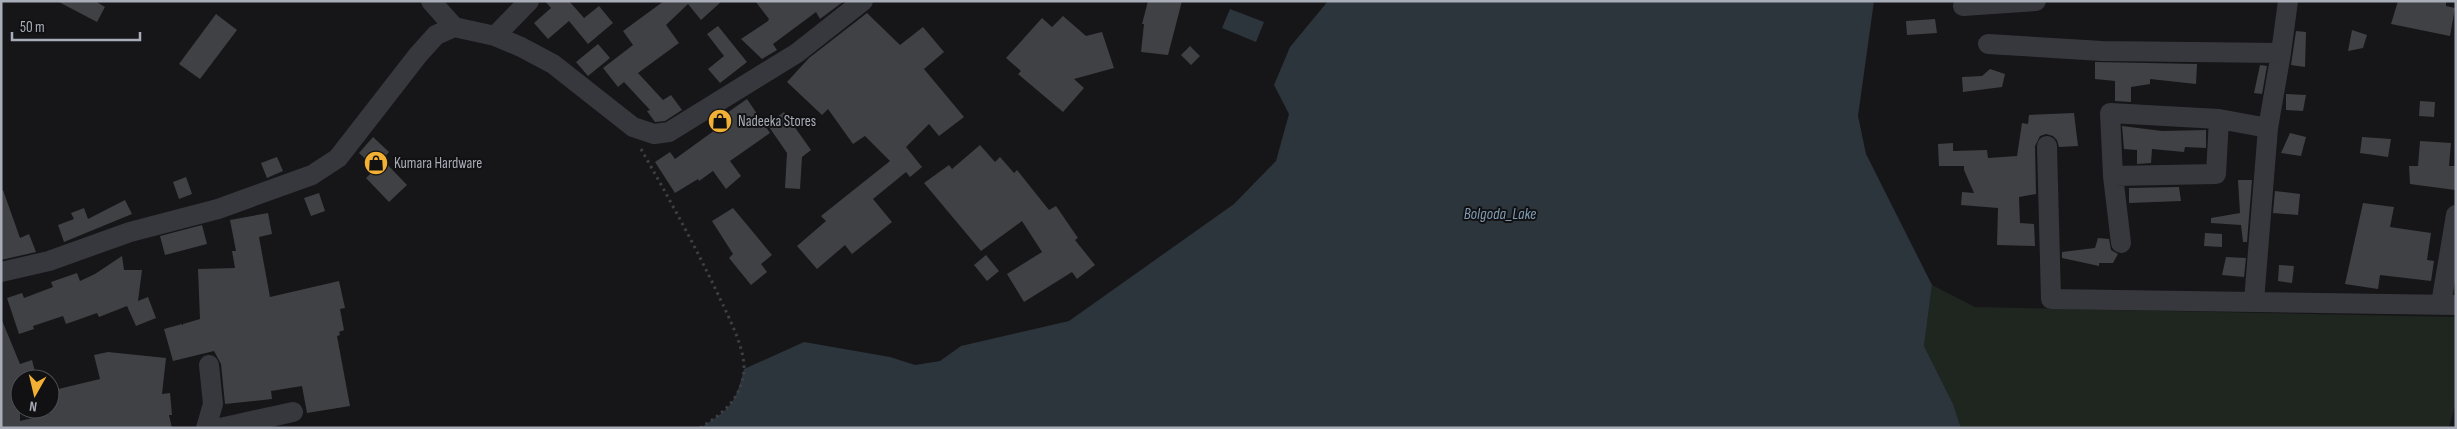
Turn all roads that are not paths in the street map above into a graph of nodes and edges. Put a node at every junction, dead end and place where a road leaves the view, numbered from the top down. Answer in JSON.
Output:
{"nodes":[{"id":1,"x":431,"y":1,"type":"edge"},
{"id":2,"x":529,"y":1,"type":"edge"},
{"id":3,"x":863,"y":1,"type":"edge"},
{"id":4,"x":2036,"y":1,"type":"edge"},
{"id":5,"x":2288,"y":1,"type":"edge"},
{"id":6,"x":1963,"y":6,"type":"dead end"},
{"id":7,"x":454,"y":26,"type":"junction"},
{"id":8,"x":495,"y":36,"type":"junction"},
{"id":9,"x":1988,"y":44,"type":"dead end"},
{"id":10,"x":2281,"y":54,"type":"junction"},
{"id":11,"x":2219,"y":119,"type":"junction"},
{"id":12,"x":2268,"y":128,"type":"junction"},
{"id":13,"x":2047,"y":146,"type":"dead end"},
{"id":14,"x":2113,"y":176,"type":"junction"},
{"id":15,"x":2456,"y":214,"type":"edge"},
{"id":16,"x":2121,"y":243,"type":"dead end"},
{"id":17,"x":1,"y":272,"type":"edge"},
{"id":18,"x":2254,"y":302,"type":"junction"},
{"id":19,"x":2448,"y":305,"type":"edge"},
{"id":20,"x":209,"y":365,"type":"dead end"},
{"id":21,"x":293,"y":412,"type":"dead end"},
{"id":22,"x":206,"y":428,"type":"edge"},
{"id":23,"x":220,"y":428,"type":"edge"}],
"edges":[{"from":1,"to":7,"type":"street"},
{"from":2,"to":8,"type":"street"},
{"from":3,"to":8,"type":"street"},
{"from":4,"to":6,"type":"street"},
{"from":5,"to":10,"type":"street"},
{"from":7,"to":8,"type":"street"},
{"from":7,"to":17,"type":"street"},
{"from":9,"to":10,"type":"street"},
{"from":10,"to":12,"type":"street"},
{"from":11,"to":12,"type":"street"},
{"from":11,"to":14,"type":"street"},
{"from":11,"to":14,"type":"street"},
{"from":12,"to":18,"type":"street"},
{"from":13,"to":18,"type":"street"},
{"from":14,"to":16,"type":"street"},
{"from":15,"to":19,"type":"street"},
{"from":18,"to":19,"type":"street"},
{"from":20,"to":22,"type":"street"},
{"from":21,"to":23,"type":"street"}]}
